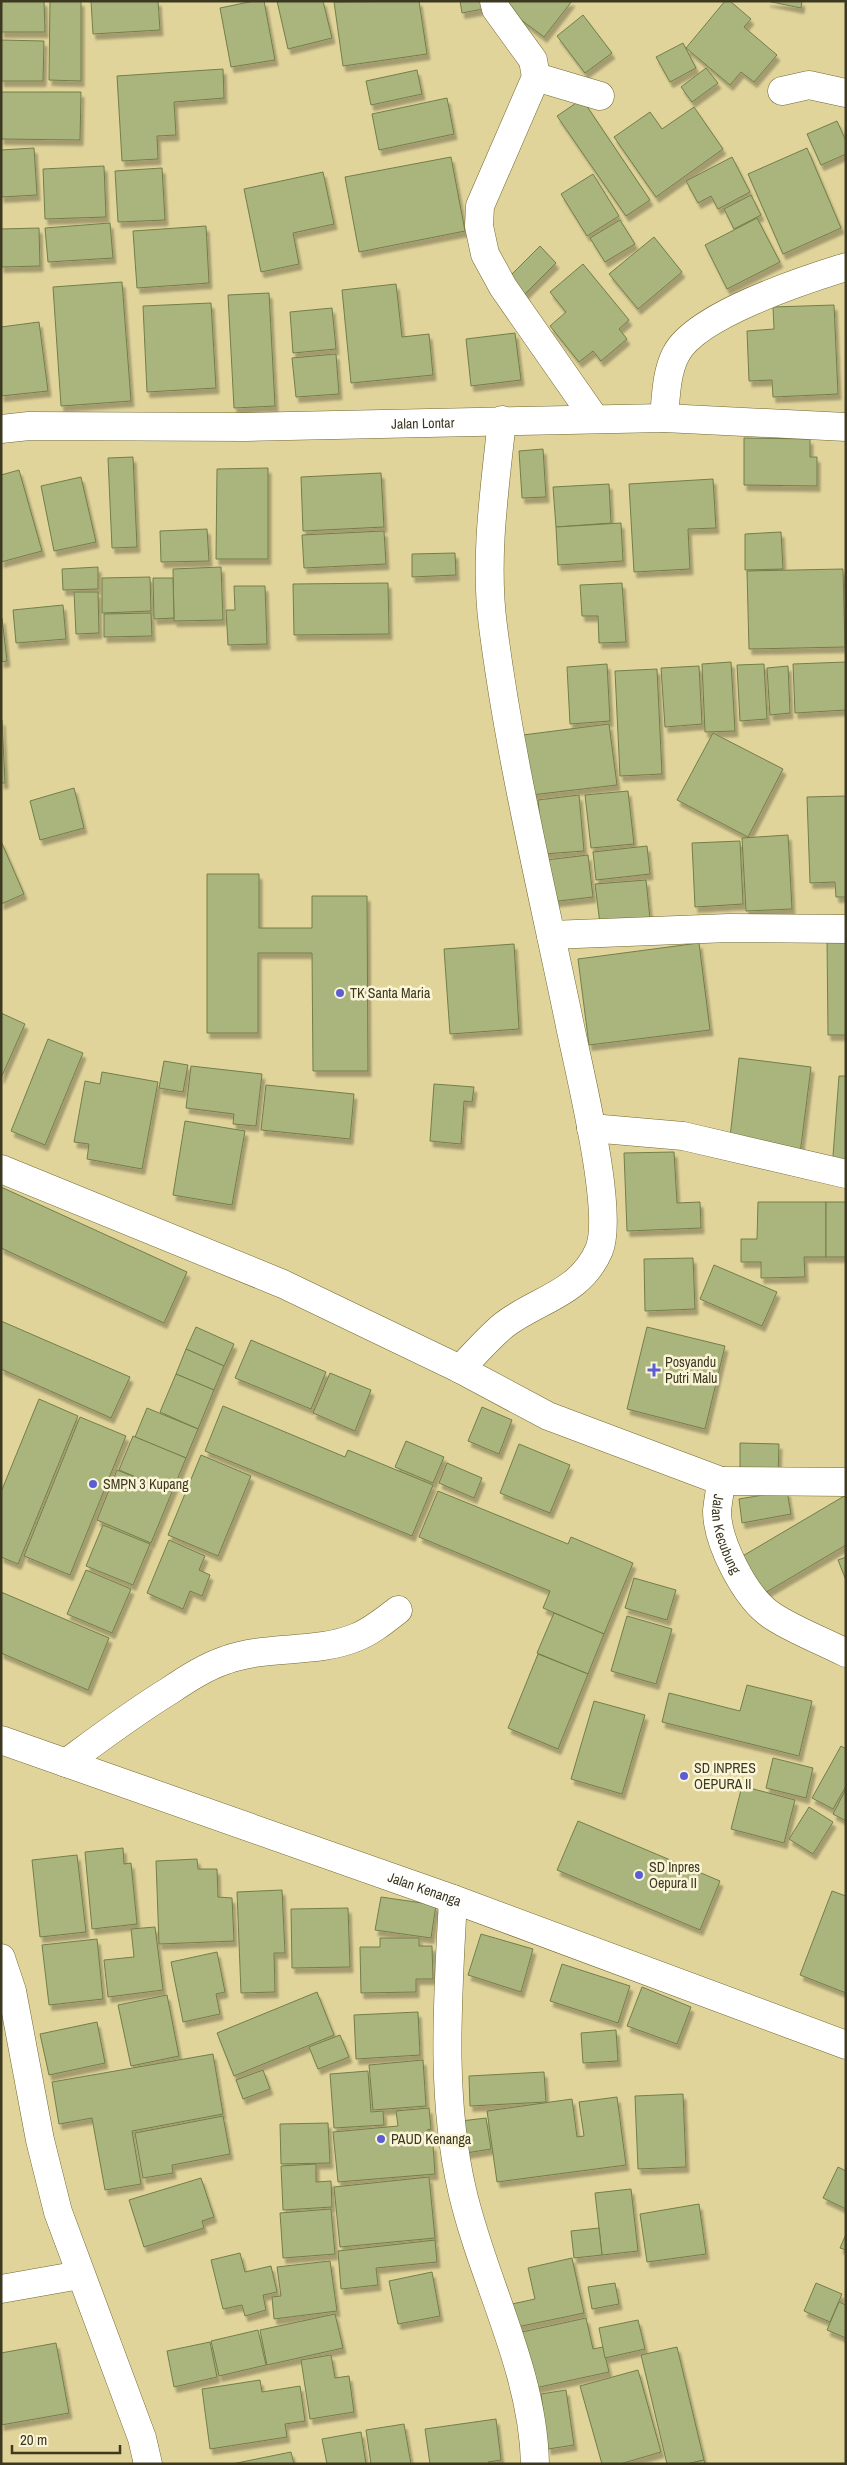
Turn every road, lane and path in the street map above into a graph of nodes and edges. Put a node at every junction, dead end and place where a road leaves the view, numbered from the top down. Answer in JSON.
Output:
{"nodes":[{"id":1,"x":494,"y":1,"type":"edge"},
{"id":2,"x":536,"y":76,"type":"junction"},
{"id":3,"x":782,"y":92,"type":"dead end"},
{"id":4,"x":846,"y":93,"type":"edge"},
{"id":5,"x":600,"y":96,"type":"dead end"},
{"id":6,"x":846,"y":267,"type":"edge"},
{"id":7,"x":664,"y":418,"type":"junction"},
{"id":8,"x":595,"y":419,"type":"junction"},
{"id":9,"x":502,"y":420,"type":"junction"},
{"id":10,"x":846,"y":426,"type":"edge"},
{"id":11,"x":1,"y":429,"type":"edge"},
{"id":12,"x":846,"y":930,"type":"edge"},
{"id":13,"x":551,"y":935,"type":"junction"},
{"id":14,"x":591,"y":1128,"type":"junction"},
{"id":15,"x":1,"y":1168,"type":"edge"},
{"id":16,"x":846,"y":1174,"type":"edge"},
{"id":17,"x":460,"y":1369,"type":"junction"},
{"id":18,"x":721,"y":1481,"type":"junction"},
{"id":19,"x":846,"y":1482,"type":"edge"},
{"id":20,"x":398,"y":1610,"type":"dead end"},
{"id":21,"x":846,"y":1653,"type":"edge"},
{"id":22,"x":1,"y":1740,"type":"edge"},
{"id":23,"x":66,"y":1763,"type":"junction"},
{"id":24,"x":452,"y":1899,"type":"junction"},
{"id":25,"x":1,"y":1958,"type":"edge"},
{"id":26,"x":846,"y":2045,"type":"edge"},
{"id":27,"x":80,"y":2276,"type":"junction"},
{"id":28,"x":1,"y":2289,"type":"edge"},
{"id":29,"x":148,"y":2464,"type":"edge"},
{"id":30,"x":535,"y":2464,"type":"edge"}],
"edges":[{"from":1,"to":2,"type":"street"},
{"from":2,"to":5,"type":"street"},
{"from":2,"to":8,"type":"street"},
{"from":3,"to":4,"type":"street"},
{"from":6,"to":7,"type":"street"},
{"from":7,"to":8,"type":"street","name":"Jalan Lontar"},
{"from":7,"to":10,"type":"street","name":"Jalan Lontar"},
{"from":8,"to":9,"type":"street","name":"Jalan Lontar"},
{"from":9,"to":11,"type":"street","name":"Jalan Lontar"},
{"from":9,"to":13,"type":"street"},
{"from":12,"to":13,"type":"street"},
{"from":13,"to":14,"type":"street"},
{"from":14,"to":16,"type":"street"},
{"from":14,"to":17,"type":"street"},
{"from":15,"to":17,"type":"street","name":"Jalan Kecubung"},
{"from":17,"to":18,"type":"street","name":"Jalan Kecubung"},
{"from":18,"to":19,"type":"street"},
{"from":18,"to":21,"type":"street","name":"Jalan Kecubung"},
{"from":20,"to":23,"type":"street"},
{"from":22,"to":23,"type":"street","name":"Jalan Kenanga"},
{"from":23,"to":24,"type":"street","name":"Jalan Kenanga"},
{"from":24,"to":26,"type":"street","name":"Jalan Kenanga"},
{"from":24,"to":30,"type":"street"},
{"from":25,"to":27,"type":"street"},
{"from":27,"to":28,"type":"street"},
{"from":27,"to":29,"type":"street"}]}
